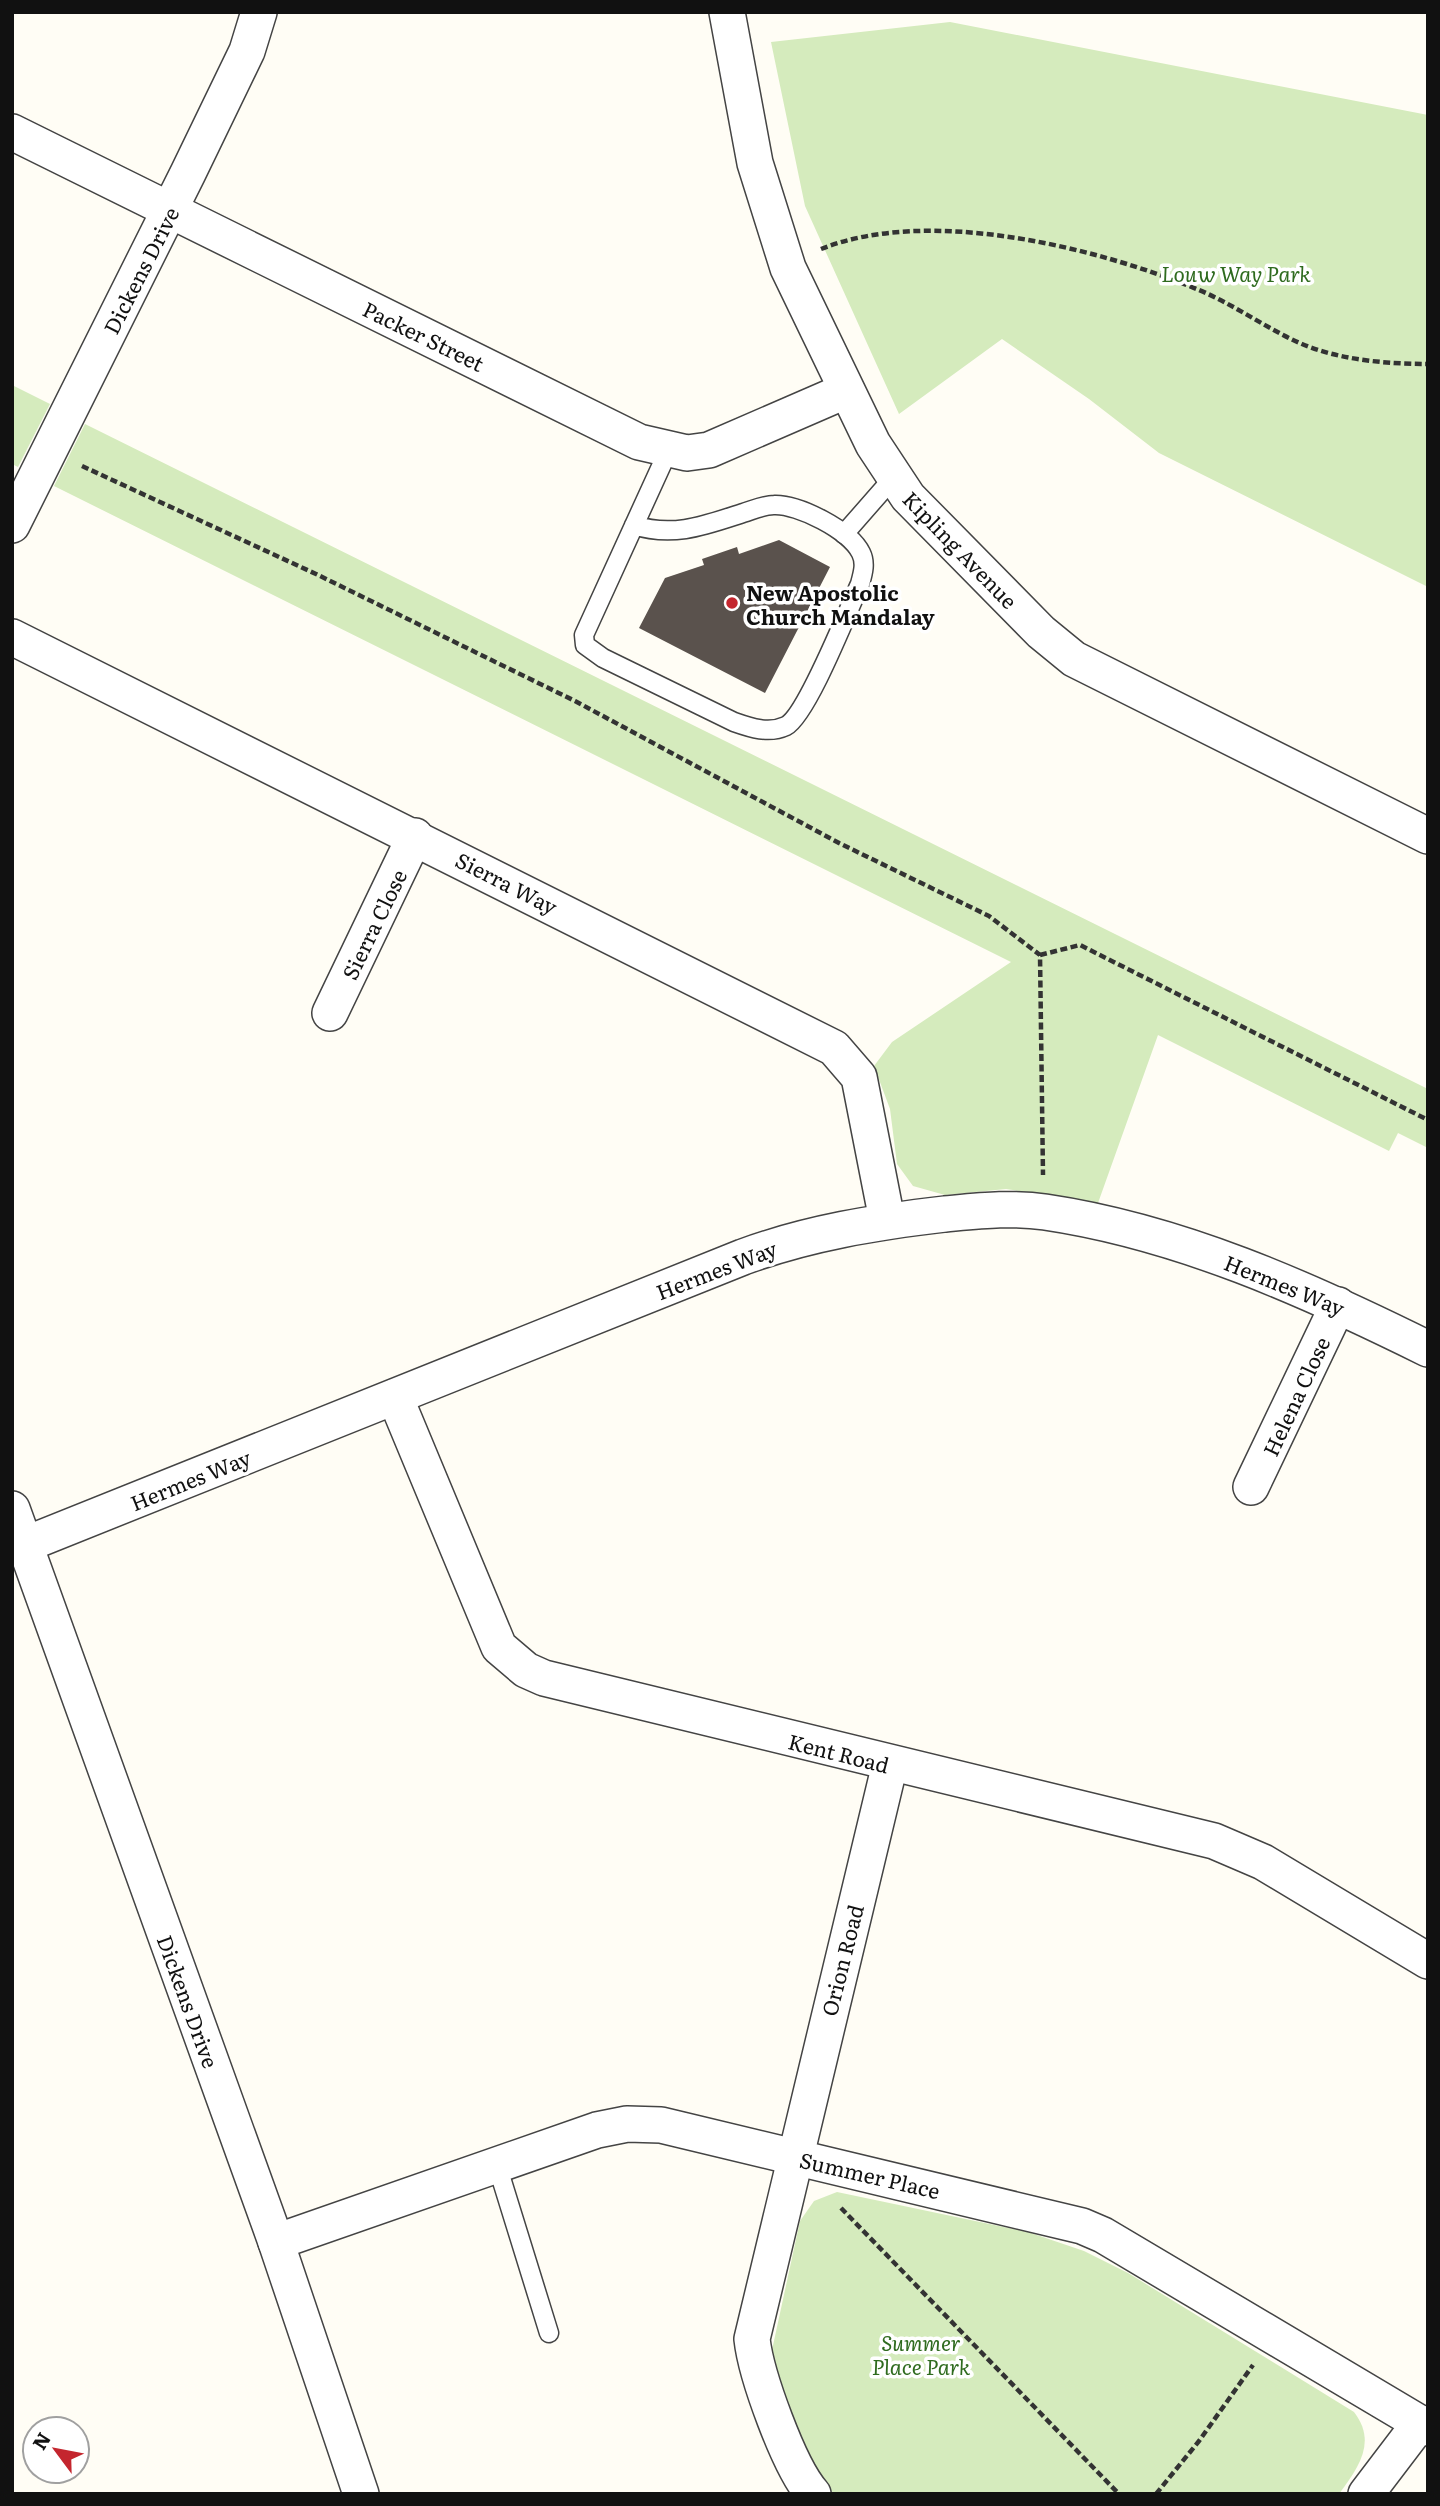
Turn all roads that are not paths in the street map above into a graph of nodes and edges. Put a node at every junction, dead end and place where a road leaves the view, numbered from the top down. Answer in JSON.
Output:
{"nodes":[{"id":1,"x":259,"y":12,"type":"edge"},
{"id":2,"x":727,"y":12,"type":"edge"},
{"id":3,"x":12,"y":132,"type":"edge"},
{"id":4,"x":170,"y":210,"type":"junction"},
{"id":5,"x":845,"y":391,"type":"junction"},
{"id":6,"x":669,"y":449,"type":"junction"},
{"id":7,"x":894,"y":477,"type":"junction"},
{"id":8,"x":12,"y":525,"type":"edge"},
{"id":9,"x":634,"y":525,"type":"junction"},
{"id":10,"x":844,"y":534,"type":"junction"},
{"id":11,"x":12,"y":636,"type":"edge"},
{"id":12,"x":415,"y":836,"type":"junction"},
{"id":13,"x":1428,"y":836,"type":"edge"},
{"id":14,"x":330,"y":1013,"type":"dead end"},
{"id":15,"x":887,"y":1220,"type":"junction"},
{"id":16,"x":1338,"y":1305,"type":"junction"},
{"id":17,"x":1428,"y":1349,"type":"edge"},
{"id":18,"x":395,"y":1397,"type":"junction"},
{"id":19,"x":1251,"y":1487,"type":"dead end"},
{"id":20,"x":12,"y":1509,"type":"edge"},
{"id":21,"x":24,"y":1545,"type":"junction"},
{"id":22,"x":890,"y":1764,"type":"junction"},
{"id":23,"x":1428,"y":1961,"type":"edge"},
{"id":24,"x":795,"y":2156,"type":"junction"},
{"id":25,"x":497,"y":2165,"type":"junction"},
{"id":26,"x":276,"y":2242,"type":"junction"},
{"id":27,"x":549,"y":2333,"type":"dead end"},
{"id":28,"x":1424,"y":2425,"type":"edge"},
{"id":29,"x":361,"y":2494,"type":"edge"},
{"id":30,"x":813,"y":2494,"type":"edge"},
{"id":31,"x":1366,"y":2494,"type":"edge"}],
"edges":[{"from":1,"to":4,"type":"street","name":"Dickens Drive"},
{"from":2,"to":5,"type":"street","name":"Kipling Avenue"},
{"from":3,"to":4,"type":"street","name":"Packer Street"},
{"from":4,"to":6,"type":"street","name":"Packer Street"},
{"from":4,"to":8,"type":"street","name":"Dickens Drive"},
{"from":5,"to":6,"type":"street","name":"Packer Street"},
{"from":5,"to":7,"type":"street","name":"Kipling Avenue"},
{"from":6,"to":9,"type":"lane"},
{"from":7,"to":10,"type":"lane"},
{"from":7,"to":13,"type":"street","name":"Kipling Avenue"},
{"from":9,"to":10,"type":"lane"},
{"from":9,"to":10,"type":"lane"},
{"from":11,"to":12,"type":"street","name":"Sierra Way"},
{"from":12,"to":14,"type":"street","name":"Sierra Close"},
{"from":12,"to":15,"type":"street","name":"Sierra Way"},
{"from":15,"to":16,"type":"street","name":"Hermes Way"},
{"from":15,"to":18,"type":"street","name":"Hermes Way"},
{"from":16,"to":17,"type":"street","name":"Hermes Way"},
{"from":16,"to":19,"type":"street","name":"Helena Close"},
{"from":18,"to":21,"type":"street","name":"Hermes Way"},
{"from":18,"to":22,"type":"street","name":"Kent Road"},
{"from":20,"to":21,"type":"street","name":"Dickens Drive"},
{"from":21,"to":26,"type":"street","name":"Dickens Drive"},
{"from":22,"to":23,"type":"street","name":"Kent Road"},
{"from":22,"to":24,"type":"street","name":"Orion Road"},
{"from":24,"to":25,"type":"street","name":"Summer Place"},
{"from":24,"to":28,"type":"street","name":"Summer Place"},
{"from":24,"to":30,"type":"street","name":"Orion Road"},
{"from":25,"to":26,"type":"street","name":"Summer Place"},
{"from":25,"to":27,"type":"lane"},
{"from":26,"to":29,"type":"street","name":"Dickens Drive"},
{"from":28,"to":31,"type":"street"}]}
